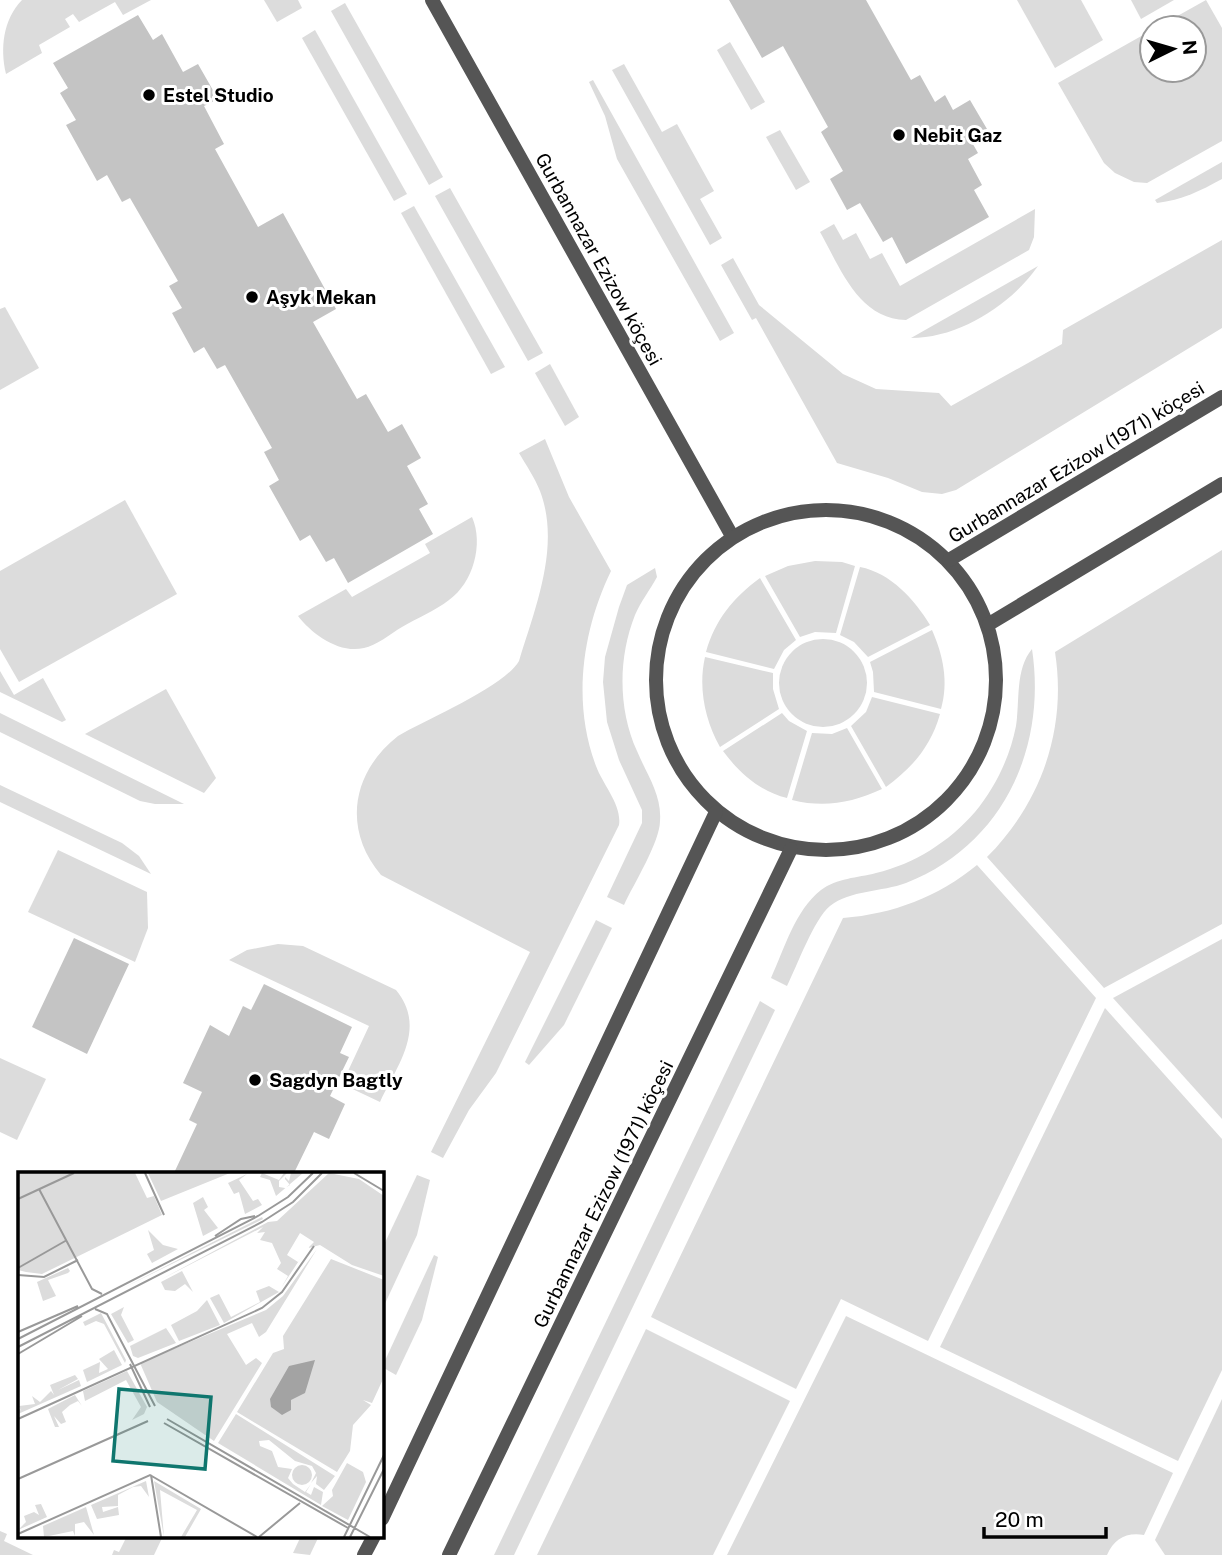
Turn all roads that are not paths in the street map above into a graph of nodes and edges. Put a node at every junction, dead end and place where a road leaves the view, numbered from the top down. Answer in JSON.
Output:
{"nodes":[{"id":1,"x":432,"y":0,"type":"edge"},
{"id":2,"x":1222,"y":397,"type":"edge"},
{"id":3,"x":1222,"y":484,"type":"edge"},
{"id":4,"x":732,"y":536,"type":"junction"},
{"id":5,"x":949,"y":560,"type":"junction"},
{"id":6,"x":989,"y":624,"type":"junction"},
{"id":7,"x":716,"y":812,"type":"junction"},
{"id":8,"x":791,"y":849,"type":"junction"},
{"id":9,"x":383,"y":1517,"type":"edge"},
{"id":10,"x":372,"y":1538,"type":"edge"},
{"id":11,"x":364,"y":1555,"type":"edge"},
{"id":12,"x":449,"y":1555,"type":"edge"}],
"edges":[{"from":1,"to":4,"type":"street","name":"Gurbannazar Ezizow köçesi"},
{"from":2,"to":5,"type":"street","name":"Gurbannazar Ezizow (1971) köçesi"},
{"from":3,"to":6,"type":"street"},
{"from":4,"to":5,"type":"street"},
{"from":4,"to":7,"type":"street"},
{"from":5,"to":6,"type":"street"},
{"from":6,"to":8,"type":"street"},
{"from":7,"to":8,"type":"street"},
{"from":7,"to":9,"type":"street"},
{"from":8,"to":12,"type":"street","name":"Gurbannazar Ezizow (1971) köçesi"},
{"from":10,"to":11,"type":"street"}]}
